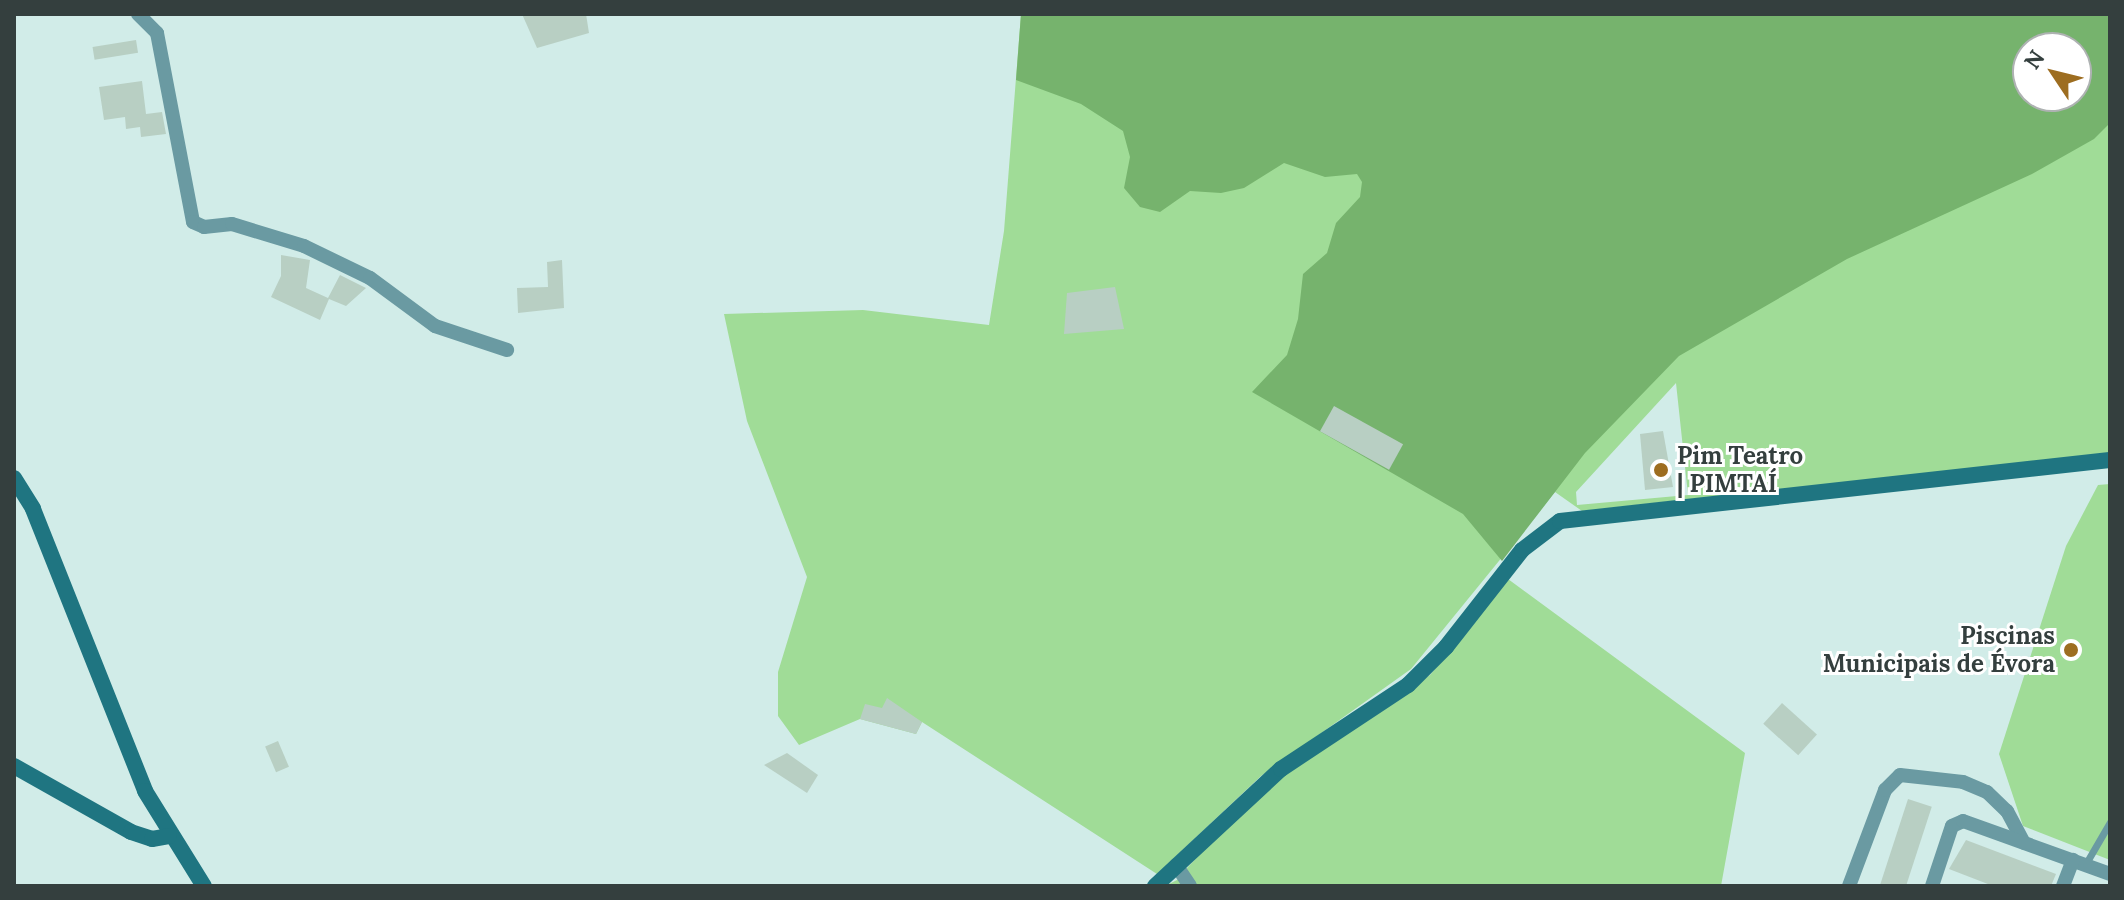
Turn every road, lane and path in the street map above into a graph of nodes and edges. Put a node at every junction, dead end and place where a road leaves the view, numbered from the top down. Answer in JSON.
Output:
{"nodes":[{"id":1,"x":138,"y":14,"type":"edge"},
{"id":2,"x":507,"y":350,"type":"dead end"},
{"id":3,"x":2110,"y":460,"type":"edge"},
{"id":4,"x":14,"y":478,"type":"edge"},
{"id":5,"x":14,"y":766,"type":"edge"},
{"id":6,"x":2110,"y":822,"type":"edge"},
{"id":7,"x":169,"y":836,"type":"junction"},
{"id":8,"x":2024,"y":843,"type":"junction"},
{"id":9,"x":2079,"y":862,"type":"junction"},
{"id":10,"x":1176,"y":865,"type":"junction"},
{"id":11,"x":2110,"y":874,"type":"edge"},
{"id":12,"x":204,"y":886,"type":"edge"},
{"id":13,"x":1155,"y":886,"type":"edge"},
{"id":14,"x":1190,"y":886,"type":"edge"},
{"id":15,"x":1849,"y":886,"type":"edge"},
{"id":16,"x":1932,"y":886,"type":"edge"},
{"id":17,"x":2063,"y":886,"type":"edge"}],
"edges":[{"from":1,"to":2,"type":"street"},
{"from":3,"to":10,"type":"street"},
{"from":4,"to":7,"type":"street"},
{"from":5,"to":7,"type":"street"},
{"from":6,"to":9,"type":"lane"},
{"from":7,"to":12,"type":"street"},
{"from":8,"to":9,"type":"street"},
{"from":8,"to":15,"type":"street"},
{"from":8,"to":16,"type":"street"},
{"from":9,"to":11,"type":"street"},
{"from":9,"to":17,"type":"street"},
{"from":10,"to":13,"type":"street"},
{"from":10,"to":14,"type":"street"}]}
